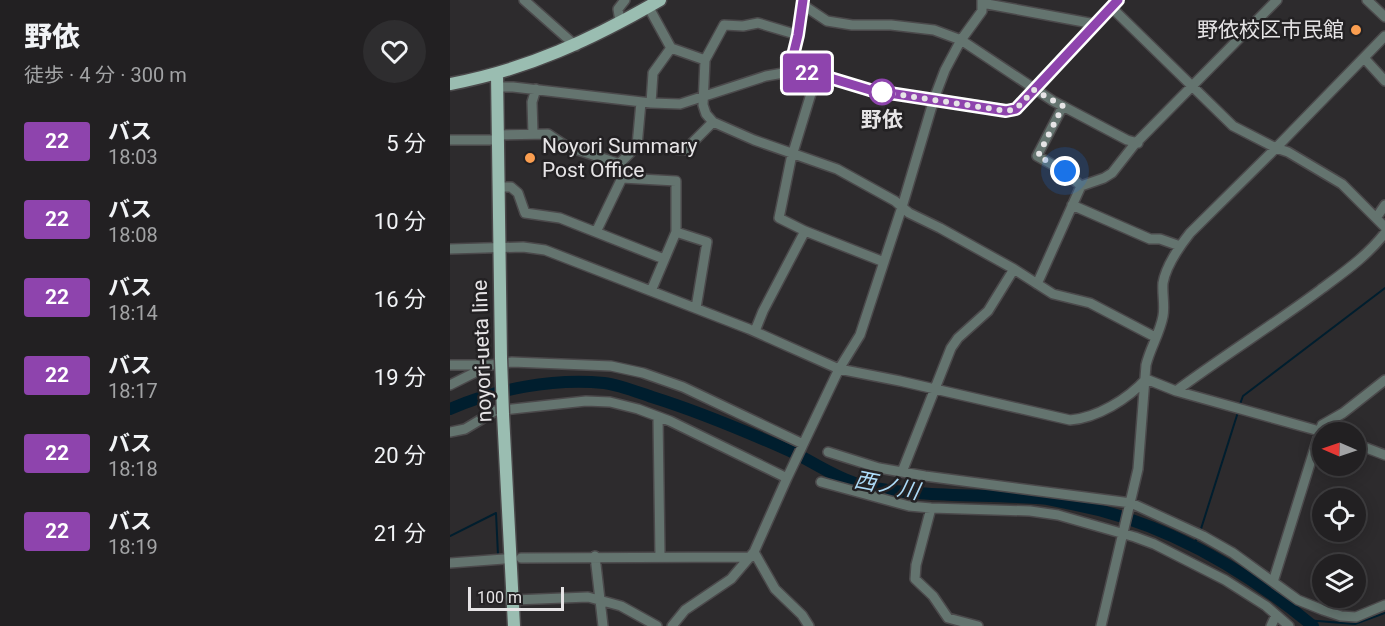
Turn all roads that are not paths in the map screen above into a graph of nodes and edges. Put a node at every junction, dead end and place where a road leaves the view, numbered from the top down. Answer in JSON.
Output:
{"nodes":[{"id":1,"x":524,"y":0,"type":"edge"},
{"id":2,"x":625,"y":0,"type":"edge"},
{"id":3,"x":1277,"y":0,"type":"edge"},
{"id":4,"x":1367,"y":0,"type":"edge"},
{"id":5,"x":982,"y":1,"type":"edge"},
{"id":6,"x":654,"y":3,"type":"edge"},
{"id":7,"x":803,"y":3,"type":"edge"},
{"id":8,"x":1114,"y":4,"type":"edge"},
{"id":9,"x":1385,"y":17,"type":"edge"},
{"id":10,"x":620,"y":21,"type":"junction"},
{"id":11,"x":1095,"y":24,"type":"junction"},
{"id":12,"x":798,"y":35,"type":"junction"},
{"id":13,"x":1385,"y":36,"type":"edge"},
{"id":14,"x":960,"y":40,"type":"junction"},
{"id":15,"x":576,"y":46,"type":"junction"},
{"id":16,"x":671,"y":48,"type":"junction"},
{"id":17,"x":1364,"y":58,"type":"junction"},
{"id":18,"x":705,"y":60,"type":"junction"},
{"id":19,"x":789,"y":72,"type":"junction"},
{"id":20,"x":817,"y":74,"type":"junction"},
{"id":21,"x":498,"y":80,"type":"junction"},
{"id":22,"x":1385,"y":81,"type":"edge"},
{"id":23,"x":450,"y":84,"type":"edge"},
{"id":24,"x":1193,"y":87,"type":"junction"},
{"id":25,"x":536,"y":89,"type":"junction"},
{"id":26,"x":1034,"y":90,"type":"junction"},
{"id":27,"x":704,"y":97,"type":"junction"},
{"id":28,"x":934,"y":99,"type":"junction"},
{"id":29,"x":646,"y":102,"type":"junction"},
{"id":30,"x":1063,"y":106,"type":"junction"},
{"id":31,"x":713,"y":122,"type":"junction"},
{"id":32,"x":533,"y":134,"type":"junction"},
{"id":33,"x":498,"y":137,"type":"junction"},
{"id":34,"x":450,"y":140,"type":"edge"},
{"id":35,"x":1138,"y":143,"type":"junction"},
{"id":36,"x":637,"y":146,"type":"junction"},
{"id":37,"x":1276,"y":148,"type":"junction"},
{"id":38,"x":794,"y":153,"type":"junction"},
{"id":39,"x":620,"y":164,"type":"junction"},
{"id":40,"x":622,"y":178,"type":"junction"},
{"id":41,"x":1081,"y":186,"type":"junction"},
{"id":42,"x":498,"y":187,"type":"junction"},
{"id":43,"x":1072,"y":205,"type":"junction"},
{"id":44,"x":1385,"y":205,"type":"edge"},
{"id":45,"x":902,"y":207,"type":"junction"},
{"id":46,"x":1376,"y":218,"type":"junction"},
{"id":47,"x":1385,"y":227,"type":"edge"},
{"id":48,"x":805,"y":231,"type":"junction"},
{"id":49,"x":596,"y":232,"type":"junction"},
{"id":50,"x":676,"y":232,"type":"junction"},
{"id":51,"x":1385,"y":233,"type":"edge"},
{"id":52,"x":1180,"y":246,"type":"junction"},
{"id":53,"x":499,"y":248,"type":"junction"},
{"id":54,"x":450,"y":249,"type":"edge"},
{"id":55,"x":664,"y":259,"type":"junction"},
{"id":56,"x":884,"y":262,"type":"junction"},
{"id":57,"x":1014,"y":269,"type":"junction"},
{"id":58,"x":1037,"y":284,"type":"junction"},
{"id":59,"x":651,"y":291,"type":"junction"},
{"id":60,"x":696,"y":308,"type":"junction"},
{"id":61,"x":755,"y":331,"type":"junction"},
{"id":62,"x":1155,"y":337,"type":"junction"},
{"id":63,"x":496,"y":361,"type":"junction"},
{"id":64,"x":450,"y":365,"type":"edge"},
{"id":65,"x":839,"y":369,"type":"junction"},
{"id":66,"x":1146,"y":380,"type":"junction"},
{"id":67,"x":1385,"y":381,"type":"edge"},
{"id":68,"x":450,"y":385,"type":"edge"},
{"id":69,"x":935,"y":389,"type":"junction"},
{"id":70,"x":1176,"y":391,"type":"junction"},
{"id":71,"x":658,"y":417,"type":"junction"},
{"id":72,"x":1327,"y":422,"type":"edge"},
{"id":73,"x":1312,"y":429,"type":"edge"},
{"id":74,"x":450,"y":432,"type":"edge"},
{"id":75,"x":803,"y":444,"type":"junction"},
{"id":76,"x":1366,"y":448,"type":"edge"},
{"id":77,"x":828,"y":452,"type":"dead end"},
{"id":78,"x":1385,"y":455,"type":"edge"},
{"id":79,"x":1312,"y":459,"type":"edge"},
{"id":80,"x":902,"y":472,"type":"junction"},
{"id":81,"x":787,"y":478,"type":"junction"},
{"id":82,"x":821,"y":482,"type":"dead end"},
{"id":83,"x":1131,"y":503,"type":"junction"},
{"id":84,"x":931,"y":508,"type":"junction"},
{"id":85,"x":1122,"y":534,"type":"junction"},
{"id":86,"x":752,"y":555,"type":"junction"},
{"id":87,"x":595,"y":556,"type":"junction"},
{"id":88,"x":660,"y":556,"type":"junction"},
{"id":89,"x":521,"y":558,"type":"dead end"},
{"id":90,"x":504,"y":559,"type":"dead end"},
{"id":91,"x":450,"y":563,"type":"edge"},
{"id":92,"x":1273,"y":582,"type":"junction"},
{"id":93,"x":514,"y":600,"type":"junction"},
{"id":94,"x":600,"y":600,"type":"junction"},
{"id":95,"x":1385,"y":605,"type":"edge"},
{"id":96,"x":1276,"y":615,"type":"junction"},
{"id":97,"x":1340,"y":620,"type":"edge"},
{"id":98,"x":514,"y":626,"type":"edge"},
{"id":99,"x":603,"y":626,"type":"edge"},
{"id":100,"x":657,"y":626,"type":"edge"},
{"id":101,"x":672,"y":626,"type":"edge"},
{"id":102,"x":809,"y":626,"type":"edge"},
{"id":103,"x":978,"y":626,"type":"edge"},
{"id":104,"x":1101,"y":626,"type":"edge"},
{"id":105,"x":1271,"y":626,"type":"edge"},
{"id":106,"x":1289,"y":626,"type":"edge"}],
"edges":[{"from":1,"to":15,"type":"street"},
{"from":2,"to":10,"type":"street"},
{"from":3,"to":24,"type":"street"},
{"from":4,"to":9,"type":"street"},
{"from":5,"to":11,"type":"street"},
{"from":5,"to":14,"type":"street"},
{"from":6,"to":10,"type":"main road"},
{"from":6,"to":16,"type":"street"},
{"from":7,"to":12,"type":"street"},
{"from":7,"to":14,"type":"street"},
{"from":8,"to":11,"type":"street"},
{"from":8,"to":24,"type":"street"},
{"from":10,"to":15,"type":"main road"},
{"from":11,"to":26,"type":"street"},
{"from":12,"to":18,"type":"street"},
{"from":12,"to":19,"type":"street"},
{"from":13,"to":17,"type":"street"},
{"from":14,"to":26,"type":"street"},
{"from":14,"to":28,"type":"street"},
{"from":15,"to":21,"type":"main road"},
{"from":16,"to":18,"type":"street"},
{"from":16,"to":29,"type":"street"},
{"from":17,"to":22,"type":"street"},
{"from":17,"to":37,"type":"street"},
{"from":18,"to":27,"type":"street"},
{"from":19,"to":20,"type":"street"},
{"from":19,"to":27,"type":"street"},
{"from":20,"to":28,"type":"street"},
{"from":20,"to":38,"type":"street"},
{"from":21,"to":23,"type":"main road"},
{"from":21,"to":25,"type":"street"},
{"from":21,"to":33,"type":"main road","name":"noyori-ueta line"},
{"from":24,"to":35,"type":"street"},
{"from":24,"to":37,"type":"street"},
{"from":25,"to":29,"type":"street"},
{"from":25,"to":32,"type":"street"},
{"from":26,"to":28,"type":"street"},
{"from":26,"to":30,"type":"street"},
{"from":27,"to":29,"type":"street"},
{"from":27,"to":31,"type":"street"},
{"from":28,"to":45,"type":"street"},
{"from":29,"to":36,"type":"street"},
{"from":30,"to":35,"type":"street"},
{"from":30,"to":41,"type":"street"},
{"from":31,"to":36,"type":"street"},
{"from":31,"to":38,"type":"street"},
{"from":32,"to":33,"type":"street"},
{"from":32,"to":39,"type":"street"},
{"from":33,"to":34,"type":"street"},
{"from":33,"to":42,"type":"main road","name":"noyori-ueta line"},
{"from":35,"to":41,"type":"street"},
{"from":36,"to":39,"type":"street"},
{"from":37,"to":46,"type":"street"},
{"from":37,"to":52,"type":"street"},
{"from":38,"to":45,"type":"street"},
{"from":38,"to":48,"type":"street"},
{"from":39,"to":40,"type":"street"},
{"from":40,"to":49,"type":"street"},
{"from":40,"to":50,"type":"street"},
{"from":41,"to":43,"type":"street"},
{"from":42,"to":49,"type":"street"},
{"from":42,"to":53,"type":"main road","name":"noyori-ueta line"},
{"from":43,"to":52,"type":"street"},
{"from":43,"to":58,"type":"street"},
{"from":44,"to":46,"type":"street"},
{"from":45,"to":56,"type":"street"},
{"from":45,"to":57,"type":"street"},
{"from":46,"to":47,"type":"street"},
{"from":48,"to":56,"type":"street"},
{"from":48,"to":61,"type":"street"},
{"from":49,"to":55,"type":"street"},
{"from":50,"to":55,"type":"street"},
{"from":50,"to":60,"type":"street"},
{"from":51,"to":70,"type":"street"},
{"from":52,"to":62,"type":"street"},
{"from":53,"to":54,"type":"street"},
{"from":53,"to":59,"type":"street"},
{"from":53,"to":63,"type":"main road","name":"noyori-ueta line"},
{"from":55,"to":59,"type":"street"},
{"from":56,"to":65,"type":"street"},
{"from":57,"to":58,"type":"street"},
{"from":57,"to":69,"type":"street"},
{"from":58,"to":62,"type":"street"},
{"from":59,"to":60,"type":"street"},
{"from":60,"to":61,"type":"street"},
{"from":61,"to":65,"type":"street"},
{"from":62,"to":66,"type":"street"},
{"from":63,"to":64,"type":"street"},
{"from":63,"to":68,"type":"street"},
{"from":63,"to":75,"type":"street"},
{"from":63,"to":93,"type":"main road","name":"noyori-ueta line","bridge":true},
{"from":65,"to":69,"type":"street"},
{"from":65,"to":75,"type":"street"},
{"from":66,"to":69,"type":"street"},
{"from":66,"to":70,"type":"street"},
{"from":66,"to":83,"type":"street"},
{"from":67,"to":72,"type":"street"},
{"from":69,"to":80,"type":"street"},
{"from":70,"to":73,"type":"street"},
{"from":71,"to":74,"type":"street"},
{"from":71,"to":81,"type":"street"},
{"from":71,"to":88,"type":"street"},
{"from":75,"to":81,"type":"street"},
{"from":76,"to":78,"type":"street"},
{"from":77,"to":80,"type":"street"},
{"from":79,"to":92,"type":"street"},
{"from":80,"to":83,"type":"street"},
{"from":81,"to":86,"type":"street"},
{"from":82,"to":84,"type":"street"},
{"from":83,"to":85,"type":"street"},
{"from":83,"to":92,"type":"street"},
{"from":84,"to":85,"type":"street"},
{"from":84,"to":103,"type":"street"},
{"from":85,"to":96,"type":"street"},
{"from":85,"to":104,"type":"street"},
{"from":86,"to":88,"type":"street"},
{"from":86,"to":101,"type":"street"},
{"from":86,"to":102,"type":"street"},
{"from":87,"to":88,"type":"street"},
{"from":87,"to":89,"type":"street"},
{"from":87,"to":94,"type":"street"},
{"from":90,"to":91,"type":"street"},
{"from":92,"to":97,"type":"street"},
{"from":93,"to":94,"type":"street"},
{"from":93,"to":98,"type":"main road","name":"noyori-ueta line"},
{"from":94,"to":99,"type":"street"},
{"from":94,"to":100,"type":"street"},
{"from":95,"to":97,"type":"street"},
{"from":96,"to":105,"type":"street"},
{"from":96,"to":106,"type":"street"}]}
